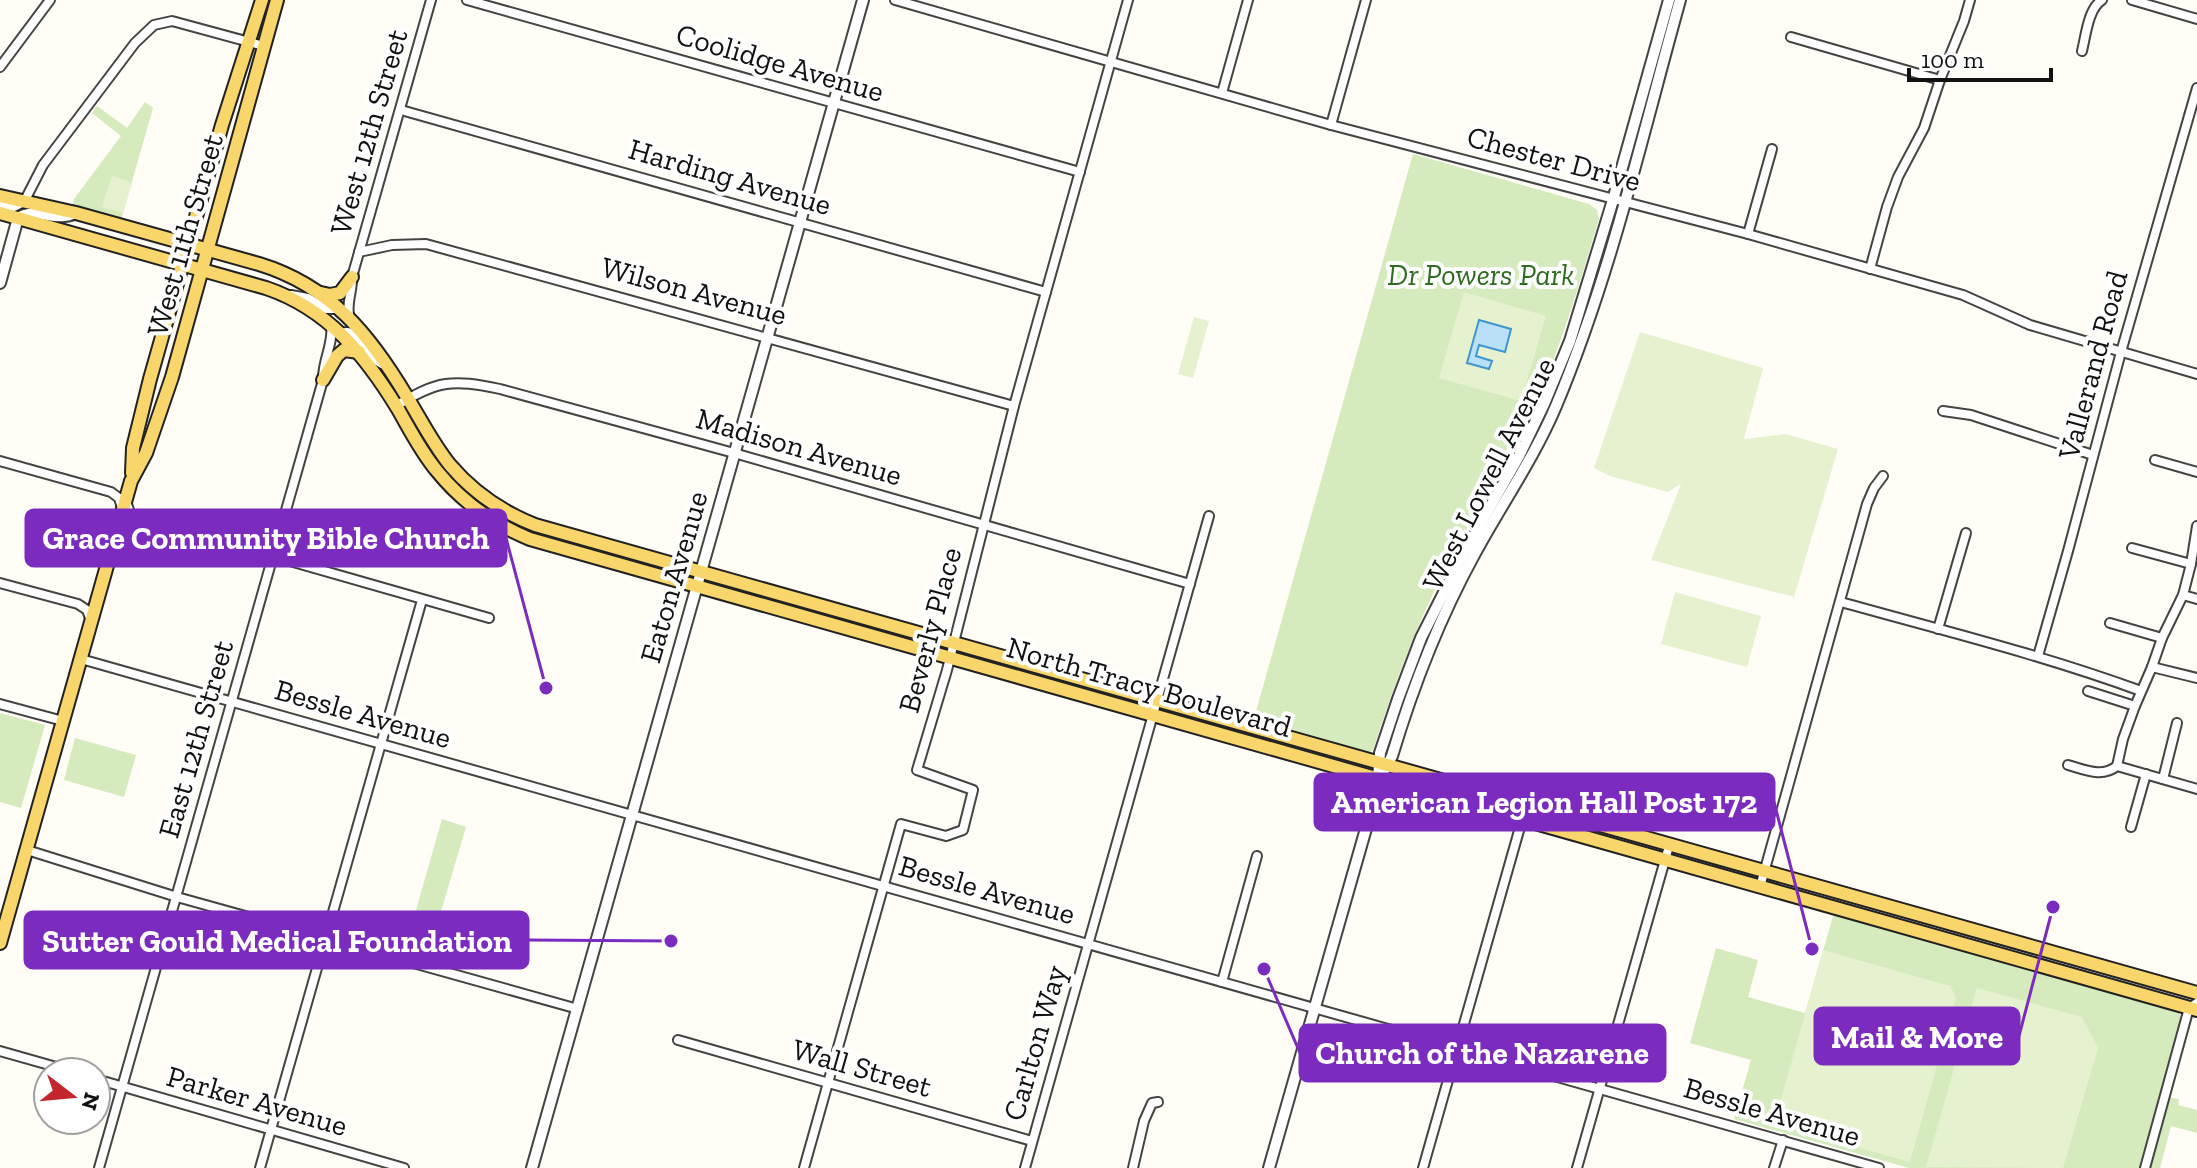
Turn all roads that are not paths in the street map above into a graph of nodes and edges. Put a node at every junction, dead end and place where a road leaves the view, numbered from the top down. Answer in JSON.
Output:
{"nodes":[{"id":1,"x":50,"y":0,"type":"edge"},
{"id":2,"x":262,"y":0,"type":"edge"},
{"id":3,"x":277,"y":0,"type":"edge"},
{"id":4,"x":431,"y":0,"type":"edge"},
{"id":5,"x":467,"y":0,"type":"edge"},
{"id":6,"x":863,"y":0,"type":"edge"},
{"id":7,"x":895,"y":0,"type":"edge"},
{"id":8,"x":1128,"y":0,"type":"edge"},
{"id":9,"x":1248,"y":0,"type":"edge"},
{"id":10,"x":1366,"y":0,"type":"edge"},
{"id":11,"x":1669,"y":0,"type":"edge"},
{"id":12,"x":1680,"y":0,"type":"edge"},
{"id":13,"x":1970,"y":0,"type":"edge"},
{"id":14,"x":2102,"y":0,"type":"edge"},
{"id":15,"x":2132,"y":0,"type":"edge"},
{"id":16,"x":2197,"y":19,"type":"edge"},
{"id":17,"x":1791,"y":37,"type":"dead end"},
{"id":18,"x":248,"y":42,"type":"junction"},
{"id":19,"x":264,"y":46,"type":"junction"},
{"id":20,"x":2082,"y":51,"type":"dead end"},
{"id":21,"x":1111,"y":62,"type":"junction"},
{"id":22,"x":0,"y":67,"type":"edge"},
{"id":23,"x":1940,"y":80,"type":"junction"},
{"id":24,"x":2197,"y":88,"type":"edge"},
{"id":25,"x":1222,"y":93,"type":"junction"},
{"id":26,"x":834,"y":104,"type":"junction"},
{"id":27,"x":401,"y":110,"type":"junction"},
{"id":28,"x":1331,"y":125,"type":"junction"},
{"id":29,"x":1772,"y":149,"type":"dead end"},
{"id":30,"x":1080,"y":172,"type":"junction"},
{"id":31,"x":0,"y":196,"type":"edge"},
{"id":32,"x":1619,"y":201,"type":"junction"},
{"id":33,"x":24,"y":202,"type":"junction"},
{"id":34,"x":0,"y":205,"type":"edge"},
{"id":35,"x":0,"y":213,"type":"edge"},
{"id":36,"x":76,"y":213,"type":"junction"},
{"id":37,"x":18,"y":218,"type":"junction"},
{"id":38,"x":800,"y":221,"type":"junction"},
{"id":39,"x":1748,"y":234,"type":"junction"},
{"id":40,"x":188,"y":244,"type":"junction"},
{"id":41,"x":208,"y":250,"type":"junction"},
{"id":42,"x":359,"y":252,"type":"junction"},
{"id":43,"x":182,"y":264,"type":"junction"},
{"id":44,"x":1870,"y":269,"type":"junction"},
{"id":45,"x":203,"y":270,"type":"junction"},
{"id":46,"x":352,"y":277,"type":"junction"},
{"id":47,"x":0,"y":283,"type":"edge"},
{"id":48,"x":1046,"y":292,"type":"junction"},
{"id":49,"x":321,"y":293,"type":"junction"},
{"id":50,"x":283,"y":294,"type":"junction"},
{"id":51,"x":344,"y":305,"type":"junction"},
{"id":52,"x":336,"y":335,"type":"junction"},
{"id":53,"x":767,"y":336,"type":"junction"},
{"id":54,"x":359,"y":352,"type":"junction"},
{"id":55,"x":2121,"y":352,"type":"junction"},
{"id":56,"x":390,"y":369,"type":"junction"},
{"id":57,"x":2197,"y":374,"type":"edge"},
{"id":58,"x":323,"y":380,"type":"junction"},
{"id":59,"x":408,"y":399,"type":"junction"},
{"id":60,"x":396,"y":406,"type":"junction"},
{"id":61,"x":1014,"y":406,"type":"junction"},
{"id":62,"x":1943,"y":411,"type":"dead end"},
{"id":63,"x":734,"y":453,"type":"junction"},
{"id":64,"x":2093,"y":455,"type":"junction"},
{"id":65,"x":2155,"y":460,"type":"dead end"},
{"id":66,"x":0,"y":461,"type":"edge"},
{"id":67,"x":2197,"y":472,"type":"edge"},
{"id":68,"x":1883,"y":476,"type":"dead end"},
{"id":69,"x":131,"y":481,"type":"junction"},
{"id":70,"x":124,"y":506,"type":"junction"},
{"id":71,"x":1209,"y":516,"type":"dead end"},
{"id":72,"x":982,"y":525,"type":"junction"},
{"id":73,"x":2197,"y":526,"type":"edge"},
{"id":74,"x":1966,"y":533,"type":"dead end"},
{"id":75,"x":2132,"y":548,"type":"dead end"},
{"id":76,"x":273,"y":556,"type":"junction"},
{"id":77,"x":2191,"y":564,"type":"junction"},
{"id":78,"x":701,"y":573,"type":"junction"},
{"id":79,"x":0,"y":583,"type":"edge"},
{"id":80,"x":1190,"y":584,"type":"junction"},
{"id":81,"x":697,"y":586,"type":"junction"},
{"id":82,"x":2183,"y":595,"type":"junction"},
{"id":83,"x":2197,"y":599,"type":"edge"},
{"id":84,"x":422,"y":600,"type":"junction"},
{"id":85,"x":1841,"y":602,"type":"junction"},
{"id":86,"x":489,"y":618,"type":"dead end"},
{"id":87,"x":91,"y":622,"type":"junction"},
{"id":88,"x":2110,"y":623,"type":"dead end"},
{"id":89,"x":1938,"y":629,"type":"junction"},
{"id":90,"x":2162,"y":638,"type":"junction"},
{"id":91,"x":952,"y":644,"type":"junction"},
{"id":92,"x":2038,"y":656,"type":"junction"},
{"id":93,"x":949,"y":658,"type":"junction"},
{"id":94,"x":81,"y":659,"type":"junction"},
{"id":95,"x":2152,"y":667,"type":"junction"},
{"id":96,"x":2197,"y":678,"type":"edge"},
{"id":97,"x":2088,"y":691,"type":"dead end"},
{"id":98,"x":2141,"y":691,"type":"junction"},
{"id":99,"x":231,"y":701,"type":"junction"},
{"id":100,"x":1158,"y":701,"type":"junction"},
{"id":101,"x":0,"y":704,"type":"edge"},
{"id":102,"x":2135,"y":706,"type":"junction"},
{"id":103,"x":1154,"y":715,"type":"junction"},
{"id":104,"x":63,"y":721,"type":"junction"},
{"id":105,"x":2177,"y":723,"type":"dead end"},
{"id":106,"x":381,"y":744,"type":"junction"},
{"id":107,"x":1383,"y":765,"type":"junction"},
{"id":108,"x":2068,"y":765,"type":"dead end"},
{"id":109,"x":2117,"y":766,"type":"junction"},
{"id":110,"x":2146,"y":774,"type":"junction"},
{"id":111,"x":1379,"y":779,"type":"junction"},
{"id":112,"x":2163,"y":779,"type":"junction"},
{"id":113,"x":2197,"y":789,"type":"edge"},
{"id":114,"x":1526,"y":806,"type":"junction"},
{"id":115,"x":632,"y":815,"type":"junction"},
{"id":116,"x":1522,"y":820,"type":"junction"},
{"id":117,"x":2131,"y":827,"type":"dead end"},
{"id":118,"x":1669,"y":846,"type":"junction"},
{"id":119,"x":27,"y":850,"type":"junction"},
{"id":120,"x":1257,"y":856,"type":"dead end"},
{"id":121,"x":1665,"y":860,"type":"junction"},
{"id":122,"x":1764,"y":872,"type":"junction"},
{"id":123,"x":885,"y":886,"type":"junction"},
{"id":124,"x":1760,"y":887,"type":"junction"},
{"id":125,"x":177,"y":897,"type":"junction"},
{"id":126,"x":326,"y":939,"type":"junction"},
{"id":127,"x":0,"y":943,"type":"edge"},
{"id":128,"x":1089,"y":944,"type":"junction"},
{"id":129,"x":1222,"y":982,"type":"junction"},
{"id":130,"x":2197,"y":993,"type":"edge"},
{"id":131,"x":2194,"y":1007,"type":"edge"},
{"id":132,"x":578,"y":1009,"type":"junction"},
{"id":133,"x":1315,"y":1009,"type":"junction"},
{"id":134,"x":678,"y":1040,"type":"dead end"},
{"id":135,"x":1458,"y":1049,"type":"junction"},
{"id":136,"x":0,"y":1051,"type":"edge"},
{"id":137,"x":32,"y":1060,"type":"edge"},
{"id":138,"x":112,"y":1084,"type":"edge"},
{"id":139,"x":828,"y":1084,"type":"junction"},
{"id":140,"x":122,"y":1087,"type":"junction"},
{"id":141,"x":1600,"y":1089,"type":"junction"},
{"id":142,"x":1158,"y":1102,"type":"dead end"},
{"id":143,"x":271,"y":1129,"type":"junction"},
{"id":144,"x":1783,"y":1140,"type":"junction"},
{"id":145,"x":1032,"y":1141,"type":"junction"},
{"id":146,"x":1132,"y":1167,"type":"edge"},
{"id":147,"x":99,"y":1168,"type":"edge"},
{"id":148,"x":260,"y":1168,"type":"edge"},
{"id":149,"x":404,"y":1168,"type":"edge"},
{"id":150,"x":532,"y":1168,"type":"edge"},
{"id":151,"x":804,"y":1168,"type":"edge"},
{"id":152,"x":1025,"y":1168,"type":"edge"},
{"id":153,"x":1269,"y":1168,"type":"edge"},
{"id":154,"x":1423,"y":1168,"type":"edge"},
{"id":155,"x":1577,"y":1168,"type":"edge"},
{"id":156,"x":1774,"y":1168,"type":"edge"},
{"id":157,"x":1879,"y":1168,"type":"edge"},
{"id":158,"x":2145,"y":1168,"type":"edge"}],
"edges":[{"from":1,"to":22,"type":"street"},
{"from":2,"to":18,"type":"main road","name":"West 11th Street"},
{"from":3,"to":19,"type":"main road","name":"West 11th Street"},
{"from":4,"to":27,"type":"street","name":"West 12th Street"},
{"from":5,"to":26,"type":"street","name":"Coolidge Avenue"},
{"from":6,"to":26,"type":"street","name":"Eaton Avenue"},
{"from":7,"to":21,"type":"street","name":"Chester Drive"},
{"from":8,"to":21,"type":"street","name":"Beverly Place"},
{"from":9,"to":25,"type":"street"},
{"from":10,"to":28,"type":"street"},
{"from":11,"to":32,"type":"street","name":"West Lowell Avenue"},
{"from":12,"to":32,"type":"street","name":"West Lowell Avenue"},
{"from":13,"to":23,"type":"street"},
{"from":14,"to":20,"type":"street"},
{"from":15,"to":16,"type":"street"},
{"from":17,"to":23,"type":"street"},
{"from":18,"to":19,"type":"street"},
{"from":18,"to":33,"type":"street"},
{"from":18,"to":40,"type":"main road","name":"West 11th Street"},
{"from":19,"to":41,"type":"main road","name":"West 11th Street"},
{"from":21,"to":25,"type":"street","name":"Chester Drive"},
{"from":21,"to":30,"type":"street","name":"Beverly Place"},
{"from":23,"to":44,"type":"street"},
{"from":24,"to":55,"type":"street","name":"Vallerand Road"},
{"from":25,"to":28,"type":"street","name":"Chester Drive"},
{"from":26,"to":30,"type":"street","name":"Coolidge Avenue"},
{"from":26,"to":38,"type":"street","name":"Eaton Avenue"},
{"from":27,"to":38,"type":"street","name":"Harding Avenue"},
{"from":27,"to":42,"type":"street","name":"West 12th Street"},
{"from":28,"to":32,"type":"street","name":"Chester Drive"},
{"from":29,"to":39,"type":"street"},
{"from":30,"to":48,"type":"street","name":"Beverly Place"},
{"from":31,"to":33,"type":"main road","name":"North Tracy Boulevard"},
{"from":32,"to":39,"type":"street","name":"Chester Drive"},
{"from":32,"to":107,"type":"street","name":"West Lowell Avenue"},
{"from":33,"to":34,"type":"street"},
{"from":33,"to":36,"type":"main road","name":"North Tracy Boulevard"},
{"from":35,"to":37,"type":"main road","name":"North Tracy Boulevard"},
{"from":36,"to":37,"type":"street"},
{"from":36,"to":40,"type":"main road","name":"North Tracy Boulevard"},
{"from":37,"to":43,"type":"main road","name":"North Tracy Boulevard"},
{"from":37,"to":47,"type":"street"},
{"from":38,"to":48,"type":"street","name":"Harding Avenue"},
{"from":38,"to":53,"type":"street","name":"Eaton Avenue"},
{"from":39,"to":44,"type":"street","name":"Chester Drive"},
{"from":40,"to":41,"type":"main road","name":"North Tracy Boulevard"},
{"from":40,"to":43,"type":"main road","name":"West 11th Street"},
{"from":41,"to":45,"type":"main road","name":"West 11th Street"},
{"from":41,"to":49,"type":"main road","name":"North Tracy Boulevard"},
{"from":42,"to":46,"type":"street","name":"West 12th Street"},
{"from":42,"to":53,"type":"street","name":"Wilson Avenue"},
{"from":43,"to":45,"type":"main road","name":"North Tracy Boulevard"},
{"from":43,"to":69,"type":"main road","name":"West 11th Street"},
{"from":44,"to":55,"type":"street","name":"Chester Drive"},
{"from":45,"to":50,"type":"main road","name":"North Tracy Boulevard"},
{"from":45,"to":69,"type":"main road","name":"West 11th Street"},
{"from":46,"to":49,"type":"main road"},
{"from":46,"to":51,"type":"street"},
{"from":48,"to":61,"type":"street","name":"Beverly Place"},
{"from":49,"to":51,"type":"main road","name":"North Tracy Boulevard"},
{"from":50,"to":51,"type":"street"},
{"from":50,"to":52,"type":"main road","name":"North Tracy Boulevard"},
{"from":51,"to":56,"type":"main road","name":"North Tracy Boulevard"},
{"from":52,"to":54,"type":"main road","name":"North Tracy Boulevard"},
{"from":52,"to":56,"type":"street"},
{"from":52,"to":58,"type":"street","name":"East 12th Street"},
{"from":53,"to":61,"type":"street","name":"Wilson Avenue"},
{"from":53,"to":63,"type":"street","name":"Eaton Avenue"},
{"from":54,"to":58,"type":"main road"},
{"from":54,"to":60,"type":"main road","name":"North Tracy Boulevard"},
{"from":55,"to":57,"type":"street","name":"Chester Drive"},
{"from":55,"to":64,"type":"street","name":"Vallerand Road"},
{"from":56,"to":59,"type":"main road","name":"North Tracy Boulevard"},
{"from":58,"to":76,"type":"street","name":"East 12th Street"},
{"from":59,"to":60,"type":"street","name":"Madison Avenue"},
{"from":59,"to":63,"type":"street","name":"Madison Avenue"},
{"from":59,"to":78,"type":"main road","name":"North Tracy Boulevard"},
{"from":60,"to":81,"type":"main road","name":"North Tracy Boulevard"},
{"from":61,"to":72,"type":"street","name":"Beverly Place"},
{"from":62,"to":64,"type":"street"},
{"from":63,"to":72,"type":"street","name":"Madison Avenue"},
{"from":63,"to":78,"type":"street","name":"Eaton Avenue"},
{"from":64,"to":92,"type":"street","name":"Vallerand Road"},
{"from":65,"to":67,"type":"street"},
{"from":66,"to":70,"type":"street"},
{"from":68,"to":85,"type":"street"},
{"from":69,"to":70,"type":"main road","name":"West 11th Street"},
{"from":70,"to":76,"type":"street"},
{"from":70,"to":87,"type":"main road","name":"West 11th Street"},
{"from":71,"to":80,"type":"street","name":"Carlton Way"},
{"from":72,"to":80,"type":"street","name":"Madison Avenue"},
{"from":72,"to":91,"type":"street","name":"Beverly Place"},
{"from":73,"to":77,"type":"street"},
{"from":74,"to":89,"type":"street"},
{"from":75,"to":77,"type":"street"},
{"from":76,"to":84,"type":"street"},
{"from":76,"to":99,"type":"street","name":"East 12th Street"},
{"from":77,"to":82,"type":"street"},
{"from":78,"to":81,"type":"street","name":"Eaton Avenue"},
{"from":78,"to":91,"type":"main road","name":"North Tracy Boulevard"},
{"from":79,"to":87,"type":"street"},
{"from":80,"to":100,"type":"street","name":"Carlton Way"},
{"from":81,"to":93,"type":"main road","name":"North Tracy Boulevard"},
{"from":81,"to":115,"type":"street","name":"Eaton Avenue"},
{"from":82,"to":83,"type":"street"},
{"from":82,"to":90,"type":"street"},
{"from":84,"to":86,"type":"street"},
{"from":84,"to":106,"type":"street"},
{"from":85,"to":89,"type":"street"},
{"from":85,"to":122,"type":"street"},
{"from":87,"to":94,"type":"main road","name":"West 11th Street"},
{"from":88,"to":90,"type":"street"},
{"from":89,"to":92,"type":"street"},
{"from":90,"to":95,"type":"street"},
{"from":91,"to":93,"type":"street","name":"Beverly Place"},
{"from":91,"to":100,"type":"main road","name":"North Tracy Boulevard"},
{"from":92,"to":98,"type":"street"},
{"from":93,"to":103,"type":"main road","name":"North Tracy Boulevard"},
{"from":93,"to":123,"type":"street","name":"Beverly Place"},
{"from":94,"to":99,"type":"street","name":"Bessle Avenue"},
{"from":94,"to":104,"type":"main road","name":"West 11th Street"},
{"from":95,"to":96,"type":"street"},
{"from":95,"to":98,"type":"street"},
{"from":97,"to":102,"type":"street"},
{"from":98,"to":102,"type":"street"},
{"from":99,"to":106,"type":"street","name":"Bessle Avenue"},
{"from":99,"to":125,"type":"street","name":"East 12th Street"},
{"from":100,"to":103,"type":"street","name":"Carlton Way"},
{"from":100,"to":107,"type":"main road","name":"North Tracy Boulevard"},
{"from":101,"to":104,"type":"street"},
{"from":102,"to":109,"type":"street"},
{"from":103,"to":111,"type":"main road","name":"North Tracy Boulevard"},
{"from":103,"to":128,"type":"street","name":"Carlton Way"},
{"from":104,"to":119,"type":"main road","name":"West 11th Street"},
{"from":105,"to":112,"type":"street"},
{"from":106,"to":115,"type":"street","name":"Bessle Avenue"},
{"from":106,"to":126,"type":"street"},
{"from":107,"to":111,"type":"street","name":"West Lowell Avenue"},
{"from":107,"to":114,"type":"main road","name":"North Tracy Boulevard"},
{"from":108,"to":109,"type":"street"},
{"from":109,"to":110,"type":"street"},
{"from":110,"to":112,"type":"street"},
{"from":110,"to":117,"type":"street"},
{"from":111,"to":116,"type":"main road","name":"North Tracy Boulevard"},
{"from":111,"to":133,"type":"street","name":"West Lowell Avenue"},
{"from":112,"to":113,"type":"street"},
{"from":114,"to":116,"type":"street"},
{"from":114,"to":118,"type":"main road","name":"North Tracy Boulevard"},
{"from":115,"to":123,"type":"street","name":"Bessle Avenue"},
{"from":115,"to":132,"type":"street","name":"Eaton Avenue"},
{"from":116,"to":121,"type":"main road","name":"North Tracy Boulevard"},
{"from":116,"to":135,"type":"street"},
{"from":118,"to":121,"type":"street"},
{"from":118,"to":122,"type":"main road","name":"North Tracy Boulevard"},
{"from":119,"to":125,"type":"street"},
{"from":119,"to":127,"type":"main road","name":"West 11th Street"},
{"from":120,"to":129,"type":"street"},
{"from":121,"to":124,"type":"main road","name":"North Tracy Boulevard"},
{"from":121,"to":141,"type":"street"},
{"from":122,"to":124,"type":"street"},
{"from":122,"to":130,"type":"main road","name":"North Tracy Boulevard"},
{"from":123,"to":128,"type":"street","name":"Bessle Avenue"},
{"from":123,"to":139,"type":"street","name":"Beverly Place"},
{"from":124,"to":131,"type":"main road","name":"North Tracy Boulevard"},
{"from":125,"to":126,"type":"street"},
{"from":125,"to":140,"type":"street","name":"East 12th Street"},
{"from":126,"to":132,"type":"street"},
{"from":126,"to":143,"type":"street"},
{"from":128,"to":129,"type":"street","name":"Bessle Avenue"},
{"from":128,"to":145,"type":"street","name":"Carlton Way"},
{"from":129,"to":133,"type":"street","name":"Bessle Avenue"},
{"from":131,"to":158,"type":"street"},
{"from":132,"to":150,"type":"street","name":"Eaton Avenue"},
{"from":133,"to":135,"type":"street","name":"Bessle Avenue"},
{"from":133,"to":153,"type":"street","name":"West Lowell Avenue"},
{"from":134,"to":139,"type":"street","name":"Wall Street"},
{"from":135,"to":141,"type":"street","name":"Bessle Avenue"},
{"from":135,"to":154,"type":"street"},
{"from":136,"to":137,"type":"street"},
{"from":138,"to":140,"type":"street","name":"Parker Avenue"},
{"from":139,"to":145,"type":"street","name":"Wall Street"},
{"from":139,"to":151,"type":"street","name":"Beverly Place"},
{"from":140,"to":143,"type":"street","name":"Parker Avenue"},
{"from":140,"to":147,"type":"street","name":"East 12th Street"},
{"from":141,"to":144,"type":"street","name":"Bessle Avenue"},
{"from":141,"to":155,"type":"street"},
{"from":142,"to":146,"type":"street"},
{"from":143,"to":148,"type":"street"},
{"from":143,"to":149,"type":"street","name":"Parker Avenue"},
{"from":144,"to":156,"type":"street"},
{"from":144,"to":157,"type":"street","name":"Bessle Avenue"},
{"from":145,"to":152,"type":"street","name":"Carlton Way"}]}
